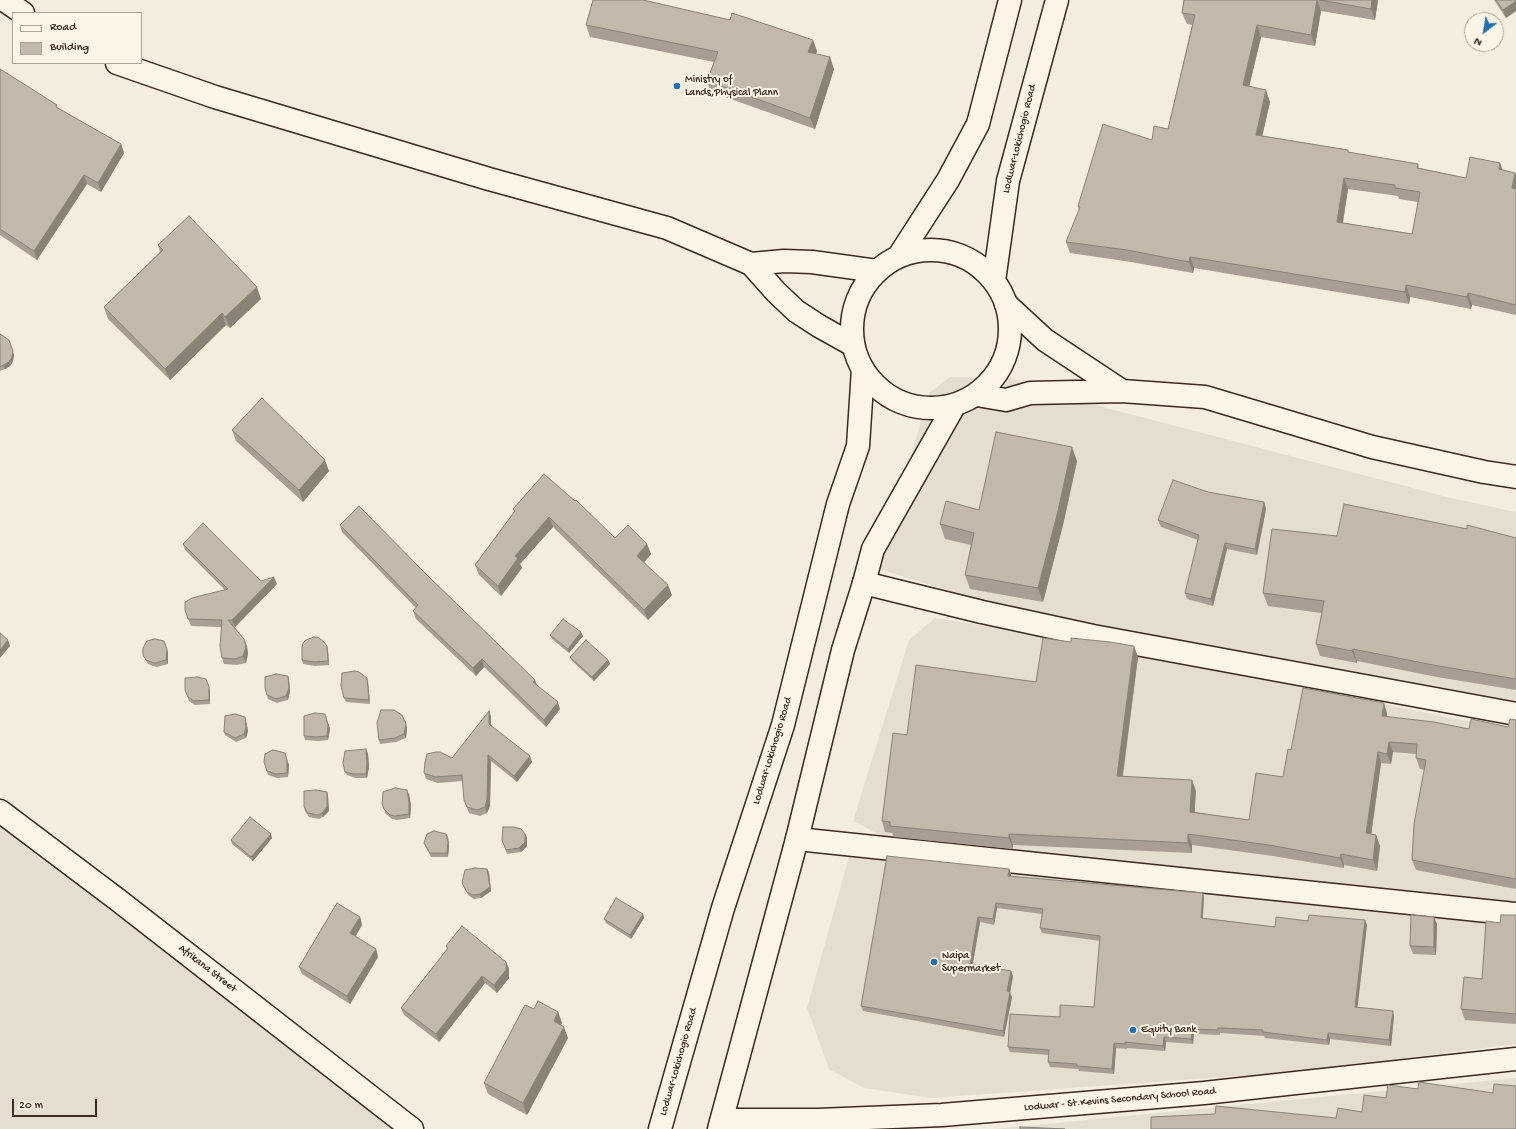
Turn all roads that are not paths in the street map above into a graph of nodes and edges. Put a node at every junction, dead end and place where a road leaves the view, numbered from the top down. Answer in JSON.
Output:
{"nodes":[{"id":1,"x":4,"y":0,"type":"edge"},
{"id":2,"x":1010,"y":0,"type":"edge"},
{"id":3,"x":1056,"y":0,"type":"edge"},
{"id":4,"x":22,"y":12,"type":"edge"},
{"id":5,"x":121,"y":64,"type":"edge"},
{"id":6,"x":899,"y":256,"type":"junction"},
{"id":7,"x":751,"y":264,"type":"junction"},
{"id":8,"x":877,"y":271,"type":"junction"},
{"id":9,"x":994,"y":281,"type":"junction"},
{"id":10,"x":1006,"y":304,"type":"junction"},
{"id":11,"x":853,"y":344,"type":"junction"},
{"id":12,"x":863,"y":369,"type":"junction"},
{"id":13,"x":1122,"y":391,"type":"junction"},
{"id":14,"x":977,"y":395,"type":"junction"},
{"id":15,"x":954,"y":406,"type":"junction"},
{"id":16,"x":1516,"y":477,"type":"edge"},
{"id":17,"x":864,"y":583,"type":"junction"},
{"id":18,"x":1516,"y":714,"type":"edge"},
{"id":19,"x":0,"y":812,"type":"edge"},
{"id":20,"x":797,"y":839,"type":"junction"},
{"id":21,"x":1516,"y":914,"type":"edge"},
{"id":22,"x":1516,"y":1059,"type":"edge"},
{"id":23,"x":942,"y":1122,"type":"edge"},
{"id":24,"x":721,"y":1124,"type":"edge"},
{"id":25,"x":412,"y":1129,"type":"edge"},
{"id":26,"x":660,"y":1129,"type":"edge"}],
"edges":[{"from":1,"to":4,"type":"main road"},
{"from":2,"to":6,"type":"main road"},
{"from":3,"to":9,"type":"main road","name":"Lodwar-Lokichogio Road"},
{"from":5,"to":7,"type":"main road"},
{"from":6,"to":8,"type":"main road"},
{"from":6,"to":9,"type":"main road"},
{"from":7,"to":8,"type":"main road"},
{"from":7,"to":11,"type":"main road"},
{"from":8,"to":11,"type":"main road"},
{"from":9,"to":10,"type":"main road"},
{"from":10,"to":13,"type":"main road"},
{"from":10,"to":14,"type":"main road"},
{"from":11,"to":12,"type":"main road"},
{"from":12,"to":15,"type":"main road"},
{"from":12,"to":26,"type":"main road","name":"Lodwar-Lokichogio Road"},
{"from":13,"to":14,"type":"main road"},
{"from":13,"to":16,"type":"main road"},
{"from":14,"to":15,"type":"main road"},
{"from":15,"to":17,"type":"main road"},
{"from":17,"to":18,"type":"main road"},
{"from":17,"to":20,"type":"main road"},
{"from":19,"to":25,"type":"main road","name":"Afrikana Street"},
{"from":20,"to":21,"type":"main road"},
{"from":20,"to":24,"type":"main road"},
{"from":22,"to":23,"type":"main road","name":"Lodwar - St.Kevins Secondary School Road"},
{"from":23,"to":24,"type":"main road","name":"Lodwar - St.Kevins Secondary School Road"}]}
